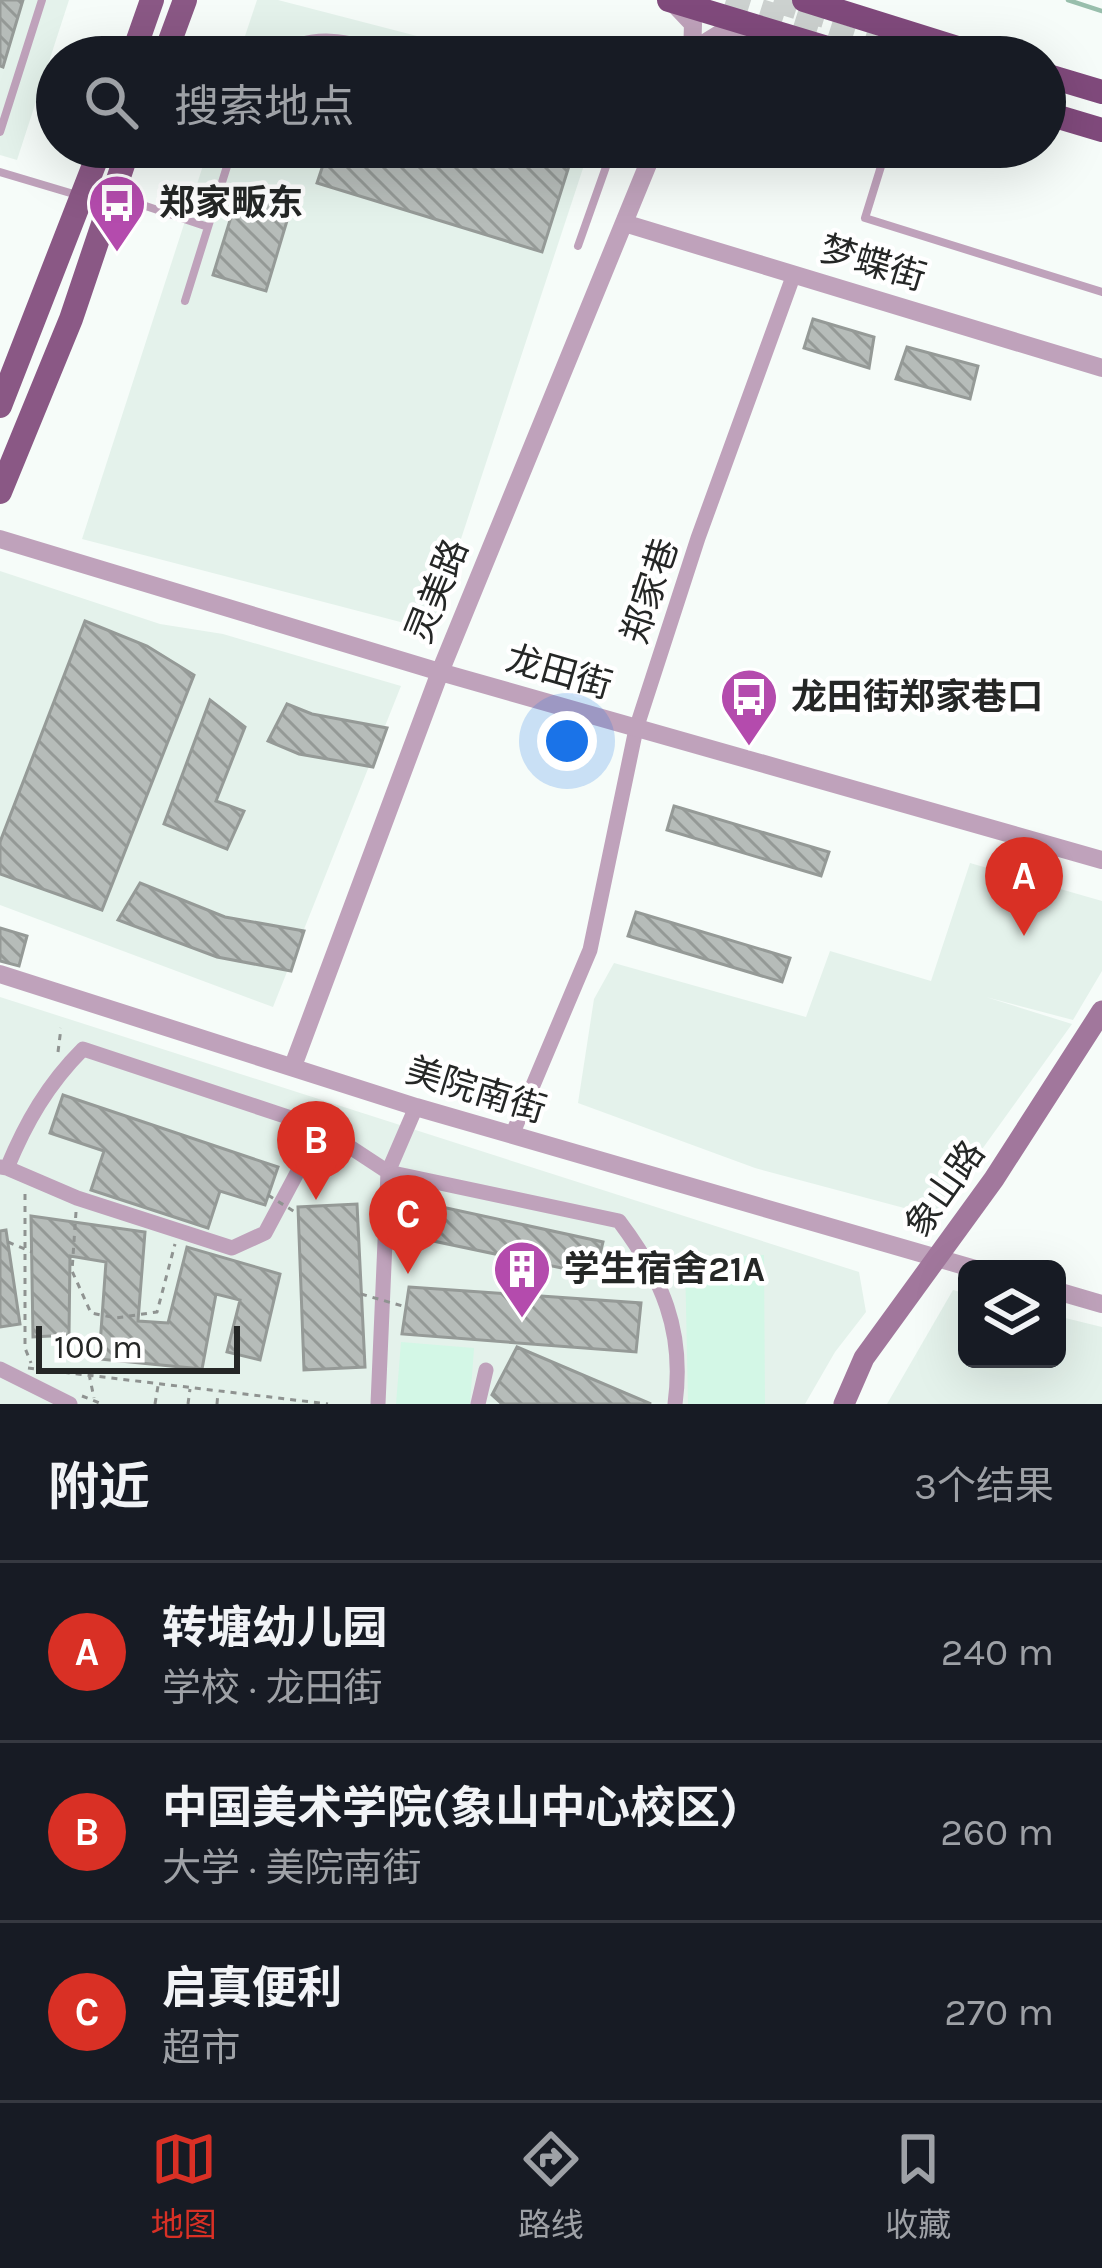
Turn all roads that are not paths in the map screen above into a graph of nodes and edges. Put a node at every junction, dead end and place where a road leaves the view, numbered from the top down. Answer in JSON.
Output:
{"nodes":[{"id":1,"x":42,"y":0,"type":"edge"},
{"id":2,"x":152,"y":0,"type":"edge"},
{"id":3,"x":185,"y":0,"type":"edge"},
{"id":4,"x":667,"y":0,"type":"edge"},
{"id":5,"x":804,"y":0,"type":"tunnel mouth"},
{"id":6,"x":757,"y":28,"type":"junction"},
{"id":7,"x":139,"y":36,"type":"edge"},
{"id":8,"x":172,"y":36,"type":"edge"},
{"id":9,"x":693,"y":36,"type":"edge"},
{"id":10,"x":717,"y":36,"type":"edge"},
{"id":11,"x":785,"y":36,"type":"edge"},
{"id":12,"x":919,"y":36,"type":"edge"},
{"id":13,"x":1066,"y":81,"type":"edge"},
{"id":14,"x":1102,"y":92,"type":"edge"},
{"id":15,"x":1066,"y":119,"type":"edge"},
{"id":16,"x":1102,"y":130,"type":"edge"},
{"id":17,"x":0,"y":132,"type":"edge"},
{"id":18,"x":94,"y":168,"type":"edge"},
{"id":19,"x":122,"y":168,"type":"edge"},
{"id":20,"x":226,"y":168,"type":"edge"},
{"id":21,"x":606,"y":168,"type":"edge"},
{"id":22,"x":646,"y":168,"type":"edge"},
{"id":23,"x":880,"y":168,"type":"edge"},
{"id":24,"x":0,"y":172,"type":"edge"},
{"id":25,"x":112,"y":195,"type":"junction"},
{"id":26,"x":84,"y":197,"type":"junction"},
{"id":27,"x":624,"y":223,"type":"junction"},
{"id":28,"x":208,"y":227,"type":"junction"},
{"id":29,"x":578,"y":246,"type":"dead end"},
{"id":30,"x":794,"y":274,"type":"junction"},
{"id":31,"x":1102,"y":292,"type":"edge"},
{"id":32,"x":185,"y":302,"type":"dead end"},
{"id":33,"x":1102,"y":368,"type":"edge"},
{"id":34,"x":0,"y":406,"type":"edge"},
{"id":35,"x":0,"y":492,"type":"edge"},
{"id":36,"x":0,"y":539,"type":"edge"},
{"id":37,"x":440,"y":672,"type":"junction"},
{"id":38,"x":636,"y":729,"type":"junction"},
{"id":39,"x":1102,"y":860,"type":"edge"},
{"id":40,"x":0,"y":974,"type":"edge"},
{"id":41,"x":1102,"y":1011,"type":"edge"},
{"id":42,"x":293,"y":1066,"type":"junction"},
{"id":43,"x":416,"y":1107,"type":"junction"},
{"id":44,"x":321,"y":1128,"type":"junction"},
{"id":45,"x":512,"y":1135,"type":"junction"},
{"id":46,"x":3,"y":1168,"type":"edge"},
{"id":47,"x":388,"y":1172,"type":"junction"},
{"id":48,"x":937,"y":1259,"type":"junction"},
{"id":49,"x":958,"y":1265,"type":"edge"},
{"id":50,"x":1066,"y":1294,"type":"edge"},
{"id":51,"x":1102,"y":1304,"type":"edge"},
{"id":52,"x":0,"y":1369,"type":"edge"},
{"id":53,"x":486,"y":1370,"type":"dead end"},
{"id":54,"x":70,"y":1404,"type":"edge"},
{"id":55,"x":378,"y":1404,"type":"edge"},
{"id":56,"x":478,"y":1404,"type":"edge"},
{"id":57,"x":675,"y":1404,"type":"edge"},
{"id":58,"x":844,"y":1404,"type":"edge"}],
"edges":[{"from":1,"to":17,"type":"lane"},
{"from":2,"to":7,"type":"main road"},
{"from":3,"to":8,"type":"main road"},
{"from":4,"to":6,"type":"highway"},
{"from":4,"to":9,"type":"street"},
{"from":5,"to":12,"type":"highway"},
{"from":6,"to":10,"type":"street"},
{"from":6,"to":11,"type":"highway"},
{"from":13,"to":14,"type":"highway"},
{"from":15,"to":16,"type":"highway"},
{"from":18,"to":26,"type":"main road"},
{"from":19,"to":25,"type":"main road"},
{"from":20,"to":28,"type":"lane"},
{"from":21,"to":29,"type":"lane"},
{"from":22,"to":27,"type":"street","name":"灵美路"},
{"from":23,"to":31,"type":"lane"},
{"from":24,"to":26,"type":"lane"},
{"from":25,"to":28,"type":"lane"},
{"from":25,"to":35,"type":"main road"},
{"from":26,"to":34,"type":"main road"},
{"from":27,"to":30,"type":"street","name":"梦蝶街"},
{"from":27,"to":37,"type":"street","name":"灵美路"},
{"from":28,"to":32,"type":"lane"},
{"from":30,"to":33,"type":"street","name":"梦蝶街"},
{"from":30,"to":38,"type":"street","name":"郑家巷"},
{"from":36,"to":37,"type":"street","name":"龙田街"},
{"from":37,"to":38,"type":"street","name":"龙田街"},
{"from":37,"to":42,"type":"street","name":"灵美路"},
{"from":38,"to":39,"type":"street","name":"龙田街"},
{"from":38,"to":45,"type":"street","name":"郑家巷"},
{"from":40,"to":42,"type":"street","name":"美院南街"},
{"from":41,"to":48,"type":"main road","name":"象山路"},
{"from":42,"to":43,"type":"street","name":"美院南街"},
{"from":43,"to":45,"type":"street","name":"美院南街"},
{"from":43,"to":47,"type":"street"},
{"from":44,"to":46,"type":"street"},
{"from":44,"to":46,"type":"street"},
{"from":44,"to":47,"type":"street"},
{"from":45,"to":48,"type":"street","name":"美院南街"},
{"from":47,"to":55,"type":"street"},
{"from":47,"to":57,"type":"street"},
{"from":48,"to":49,"type":"street","name":"美院南街"},
{"from":48,"to":58,"type":"main road","name":"象山路"},
{"from":50,"to":51,"type":"street"},
{"from":52,"to":54,"type":"street"},
{"from":53,"to":56,"type":"street"}]}
